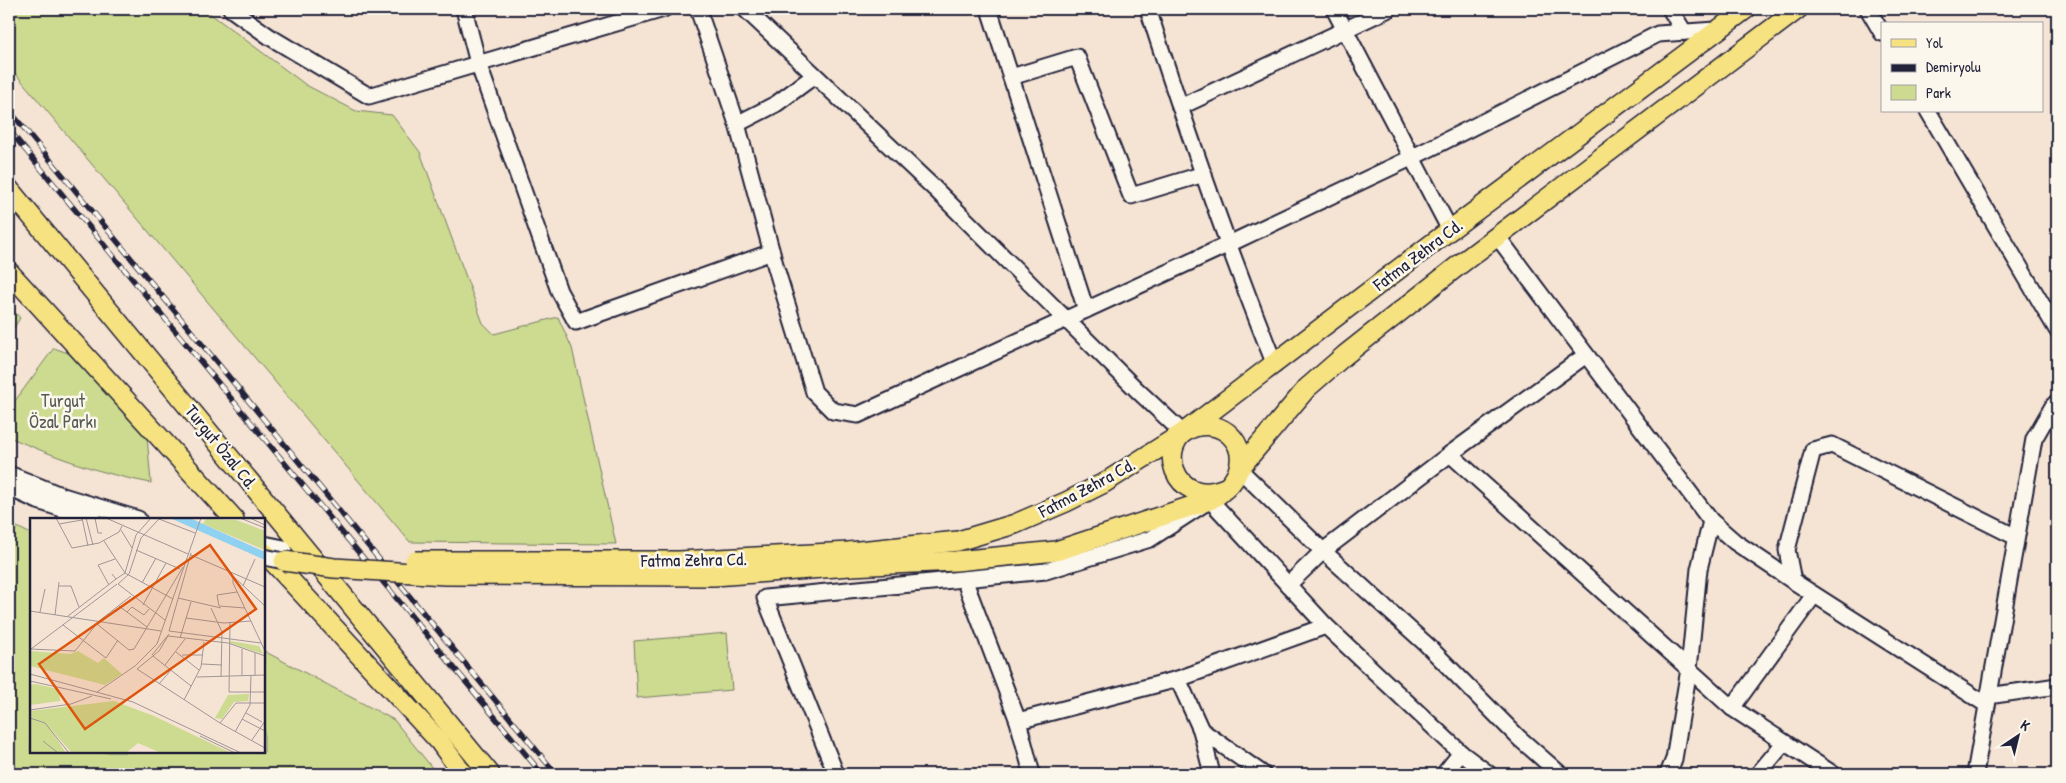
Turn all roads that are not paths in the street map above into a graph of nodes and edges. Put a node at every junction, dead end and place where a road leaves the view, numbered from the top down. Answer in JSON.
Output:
{"nodes":[{"id":1,"x":231,"y":9,"type":"edge"},
{"id":2,"x":464,"y":9,"type":"edge"},
{"id":3,"x":664,"y":9,"type":"edge"},
{"id":4,"x":698,"y":9,"type":"edge"},
{"id":5,"x":745,"y":9,"type":"edge"},
{"id":6,"x":989,"y":9,"type":"edge"},
{"id":7,"x":1148,"y":9,"type":"edge"},
{"id":8,"x":1334,"y":9,"type":"edge"},
{"id":9,"x":1389,"y":9,"type":"edge"},
{"id":10,"x":1670,"y":9,"type":"edge"},
{"id":11,"x":1746,"y":9,"type":"edge"},
{"id":12,"x":1798,"y":9,"type":"edge"},
{"id":13,"x":1868,"y":9,"type":"edge"},
{"id":14,"x":1716,"y":30,"type":"junction"},
{"id":15,"x":1344,"y":31,"type":"junction"},
{"id":16,"x":1881,"y":31,"type":"edge"},
{"id":17,"x":1684,"y":32,"type":"junction"},
{"id":18,"x":478,"y":64,"type":"junction"},
{"id":19,"x":814,"y":76,"type":"junction"},
{"id":20,"x":1011,"y":77,"type":"junction"},
{"id":21,"x":1180,"y":107,"type":"junction"},
{"id":22,"x":1929,"y":112,"type":"edge"},
{"id":23,"x":737,"y":124,"type":"junction"},
{"id":24,"x":1411,"y":158,"type":"junction"},
{"id":25,"x":1204,"y":174,"type":"junction"},
{"id":26,"x":9,"y":189,"type":"edge"},
{"id":27,"x":1450,"y":230,"type":"junction"},
{"id":28,"x":1497,"y":236,"type":"junction"},
{"id":29,"x":1230,"y":244,"type":"junction"},
{"id":30,"x":772,"y":252,"type":"junction"},
{"id":31,"x":9,"y":272,"type":"edge"},
{"id":32,"x":1086,"y":310,"type":"junction"},
{"id":33,"x":1067,"y":319,"type":"junction"},
{"id":34,"x":2057,"y":330,"type":"edge"},
{"id":35,"x":1586,"y":354,"type":"junction"},
{"id":36,"x":1275,"y":365,"type":"junction"},
{"id":37,"x":2057,"y":402,"type":"edge"},
{"id":38,"x":1183,"y":433,"type":"junction"},
{"id":39,"x":1450,"y":454,"type":"junction"},
{"id":40,"x":1239,"y":469,"type":"junction"},
{"id":41,"x":9,"y":474,"type":"edge"},
{"id":42,"x":9,"y":488,"type":"edge"},
{"id":43,"x":1225,"y":488,"type":"junction"},
{"id":44,"x":1210,"y":500,"type":"junction"},
{"id":45,"x":90,"y":518,"type":"edge"},
{"id":46,"x":135,"y":518,"type":"edge"},
{"id":47,"x":233,"y":518,"type":"edge"},
{"id":48,"x":1711,"y":521,"type":"junction"},
{"id":49,"x":2016,"y":538,"type":"junction"},
{"id":50,"x":265,"y":544,"type":"edge"},
{"id":51,"x":1323,"y":551,"type":"junction"},
{"id":52,"x":265,"y":553,"type":"edge"},
{"id":53,"x":284,"y":554,"type":"junction"},
{"id":54,"x":265,"y":557,"type":"edge"},
{"id":55,"x":849,"y":559,"type":"junction"},
{"id":56,"x":964,"y":579,"type":"junction"},
{"id":57,"x":1793,"y":581,"type":"junction"},
{"id":58,"x":1288,"y":585,"type":"junction"},
{"id":59,"x":1814,"y":595,"type":"junction"},
{"id":60,"x":1326,"y":626,"type":"junction"},
{"id":61,"x":1689,"y":669,"type":"junction"},
{"id":62,"x":1178,"y":678,"type":"junction"},
{"id":63,"x":2057,"y":686,"type":"edge"},
{"id":64,"x":1987,"y":700,"type":"junction"},
{"id":65,"x":1732,"y":708,"type":"junction"},
{"id":66,"x":1018,"y":722,"type":"junction"},
{"id":67,"x":1201,"y":730,"type":"junction"},
{"id":68,"x":1784,"y":742,"type":"junction"},
{"id":69,"x":1461,"y":753,"type":"junction"},
{"id":70,"x":463,"y":774,"type":"edge"},
{"id":71,"x":490,"y":774,"type":"edge"},
{"id":72,"x":836,"y":774,"type":"edge"},
{"id":73,"x":1032,"y":774,"type":"edge"},
{"id":74,"x":1212,"y":774,"type":"edge"},
{"id":75,"x":1263,"y":774,"type":"edge"},
{"id":76,"x":1444,"y":774,"type":"edge"},
{"id":77,"x":1489,"y":774,"type":"edge"},
{"id":78,"x":1560,"y":774,"type":"edge"},
{"id":79,"x":1668,"y":774,"type":"edge"},
{"id":80,"x":1758,"y":774,"type":"edge"},
{"id":81,"x":1833,"y":774,"type":"edge"},
{"id":82,"x":1975,"y":774,"type":"edge"}],
"edges":[{"from":1,"to":18,"type":"street"},
{"from":2,"to":18,"type":"street"},
{"from":3,"to":18,"type":"street"},
{"from":4,"to":23,"type":"street"},
{"from":5,"to":19,"type":"street"},
{"from":6,"to":20,"type":"street"},
{"from":7,"to":21,"type":"street"},
{"from":8,"to":15,"type":"street"},
{"from":9,"to":15,"type":"street"},
{"from":10,"to":17,"type":"street"},
{"from":11,"to":14,"type":"main road","name":"Fatma Zehra Cd."},
{"from":12,"to":28,"type":"main road","name":"Fatma Zehra Cd."},
{"from":13,"to":16,"type":"street"},
{"from":14,"to":17,"type":"street"},
{"from":14,"to":27,"type":"main road","name":"Fatma Zehra Cd."},
{"from":15,"to":21,"type":"street"},
{"from":15,"to":24,"type":"street"},
{"from":17,"to":24,"type":"street"},
{"from":18,"to":30,"type":"street"},
{"from":19,"to":23,"type":"street"},
{"from":19,"to":33,"type":"street"},
{"from":20,"to":25,"type":"street"},
{"from":20,"to":32,"type":"street"},
{"from":21,"to":25,"type":"street"},
{"from":22,"to":34,"type":"street"},
{"from":23,"to":30,"type":"street"},
{"from":24,"to":27,"type":"street"},
{"from":24,"to":29,"type":"street"},
{"from":25,"to":29,"type":"street"},
{"from":26,"to":71,"type":"main road","name":"Turgut Özal Cd."},
{"from":27,"to":36,"type":"main road","name":"Fatma Zehra Cd."},
{"from":28,"to":35,"type":"street"},
{"from":28,"to":40,"type":"main road","name":"Fatma Zehra Cd."},
{"from":29,"to":32,"type":"street"},
{"from":29,"to":36,"type":"street"},
{"from":30,"to":33,"type":"street"},
{"from":31,"to":47,"type":"main road","name":"Turgut Özal Cd."},
{"from":32,"to":33,"type":"street"},
{"from":33,"to":38,"type":"street"},
{"from":35,"to":39,"type":"street"},
{"from":35,"to":48,"type":"street"},
{"from":36,"to":38,"type":"main road","name":"Fatma Zehra Cd."},
{"from":37,"to":49,"type":"street"},
{"from":38,"to":40,"type":"main road"},
{"from":38,"to":43,"type":"main road"},
{"from":38,"to":55,"type":"main road","name":"Fatma Zehra Cd."},
{"from":39,"to":51,"type":"street"},
{"from":39,"to":61,"type":"street"},
{"from":40,"to":43,"type":"main road"},
{"from":40,"to":51,"type":"street"},
{"from":41,"to":46,"type":"street"},
{"from":42,"to":45,"type":"street"},
{"from":43,"to":44,"type":"main road","name":"Fatma Zehra Cd."},
{"from":44,"to":55,"type":"main road","name":"Fatma Zehra Cd."},
{"from":44,"to":56,"type":"street"},
{"from":44,"to":58,"type":"street"},
{"from":48,"to":57,"type":"street"},
{"from":48,"to":61,"type":"street"},
{"from":49,"to":57,"type":"street"},
{"from":49,"to":64,"type":"street"},
{"from":50,"to":53,"type":"street"},
{"from":51,"to":58,"type":"street"},
{"from":51,"to":78,"type":"street"},
{"from":52,"to":70,"type":"main road"},
{"from":53,"to":54,"type":"street","bridge":true},
{"from":53,"to":55,"type":"main road","name":"Fatma Zehra Cd.","bridge":true},
{"from":56,"to":66,"type":"street"},
{"from":56,"to":72,"type":"street"},
{"from":57,"to":59,"type":"street"},
{"from":58,"to":60,"type":"street"},
{"from":59,"to":64,"type":"street"},
{"from":59,"to":65,"type":"street"},
{"from":60,"to":62,"type":"street"},
{"from":60,"to":69,"type":"street"},
{"from":61,"to":65,"type":"street"},
{"from":61,"to":79,"type":"street"},
{"from":62,"to":66,"type":"street"},
{"from":62,"to":67,"type":"street"},
{"from":63,"to":64,"type":"street"},
{"from":64,"to":82,"type":"street"},
{"from":65,"to":68,"type":"street"},
{"from":66,"to":73,"type":"street"},
{"from":67,"to":74,"type":"street"},
{"from":67,"to":75,"type":"street"},
{"from":68,"to":80,"type":"street"},
{"from":68,"to":81,"type":"street"},
{"from":69,"to":76,"type":"street"},
{"from":69,"to":77,"type":"street"}]}
